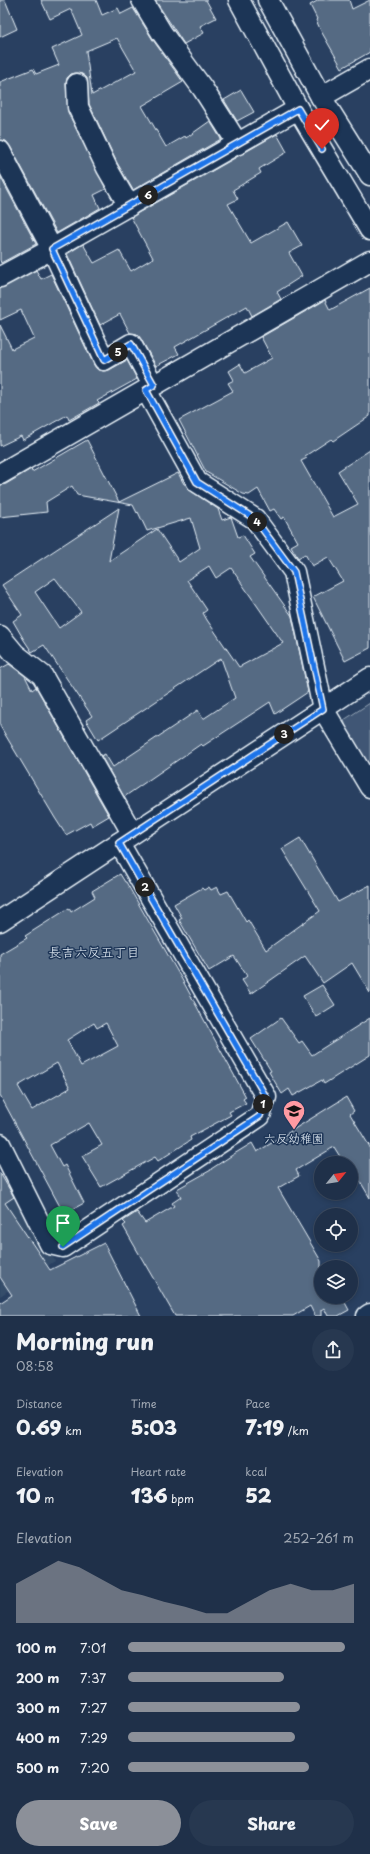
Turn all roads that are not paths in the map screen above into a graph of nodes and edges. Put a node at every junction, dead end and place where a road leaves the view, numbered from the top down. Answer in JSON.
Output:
{"nodes":[{"id":1,"x":142,"y":0,"type":"edge"},
{"id":2,"x":238,"y":0,"type":"edge"},
{"id":3,"x":268,"y":0,"type":"edge"},
{"id":4,"x":370,"y":69,"type":"edge"},
{"id":5,"x":77,"y":84,"type":"dead end"},
{"id":6,"x":321,"y":97,"type":"junction"},
{"id":7,"x":298,"y":109,"type":"junction"},
{"id":8,"x":238,"y":144,"type":"junction"},
{"id":9,"x":0,"y":151,"type":"edge"},
{"id":10,"x":370,"y":175,"type":"edge"},
{"id":11,"x":129,"y":206,"type":"junction"},
{"id":12,"x":370,"y":230,"type":"edge"},
{"id":13,"x":52,"y":249,"type":"junction"},
{"id":14,"x":370,"y":261,"type":"edge"},
{"id":15,"x":0,"y":277,"type":"edge"},
{"id":16,"x":150,"y":388,"type":"junction"},
{"id":17,"x":0,"y":474,"type":"edge"},
{"id":18,"x":0,"y":636,"type":"edge"},
{"id":19,"x":7,"y":658,"type":"edge"},
{"id":20,"x":370,"y":678,"type":"edge"},
{"id":21,"x":323,"y":709,"type":"junction"},
{"id":22,"x":370,"y":787,"type":"edge"},
{"id":23,"x":126,"y":838,"type":"junction"},
{"id":24,"x":0,"y":921,"type":"edge"},
{"id":25,"x":0,"y":1144,"type":"edge"},
{"id":26,"x":370,"y":1314,"type":"edge"},
{"id":27,"x":367,"y":1316,"type":"edge"}],
"edges":[{"from":1,"to":8,"type":"street"},
{"from":2,"to":7,"type":"street"},
{"from":3,"to":6,"type":"street"},
{"from":4,"to":6,"type":"street"},
{"from":5,"to":11,"type":"street"},
{"from":6,"to":10,"type":"street"},
{"from":7,"to":8,"type":"street"},
{"from":7,"to":12,"type":"street"},
{"from":8,"to":11,"type":"street"},
{"from":9,"to":13,"type":"street"},
{"from":11,"to":13,"type":"street"},
{"from":13,"to":15,"type":"street"},
{"from":13,"to":16,"type":"street"},
{"from":14,"to":16,"type":"street"},
{"from":16,"to":17,"type":"street"},
{"from":16,"to":21,"type":"street"},
{"from":18,"to":19,"type":"street"},
{"from":19,"to":23,"type":"street"},
{"from":20,"to":21,"type":"street"},
{"from":21,"to":22,"type":"street"},
{"from":21,"to":23,"type":"street"},
{"from":23,"to":24,"type":"street"},
{"from":23,"to":25,"type":"street"},
{"from":26,"to":27,"type":"street"}]}
